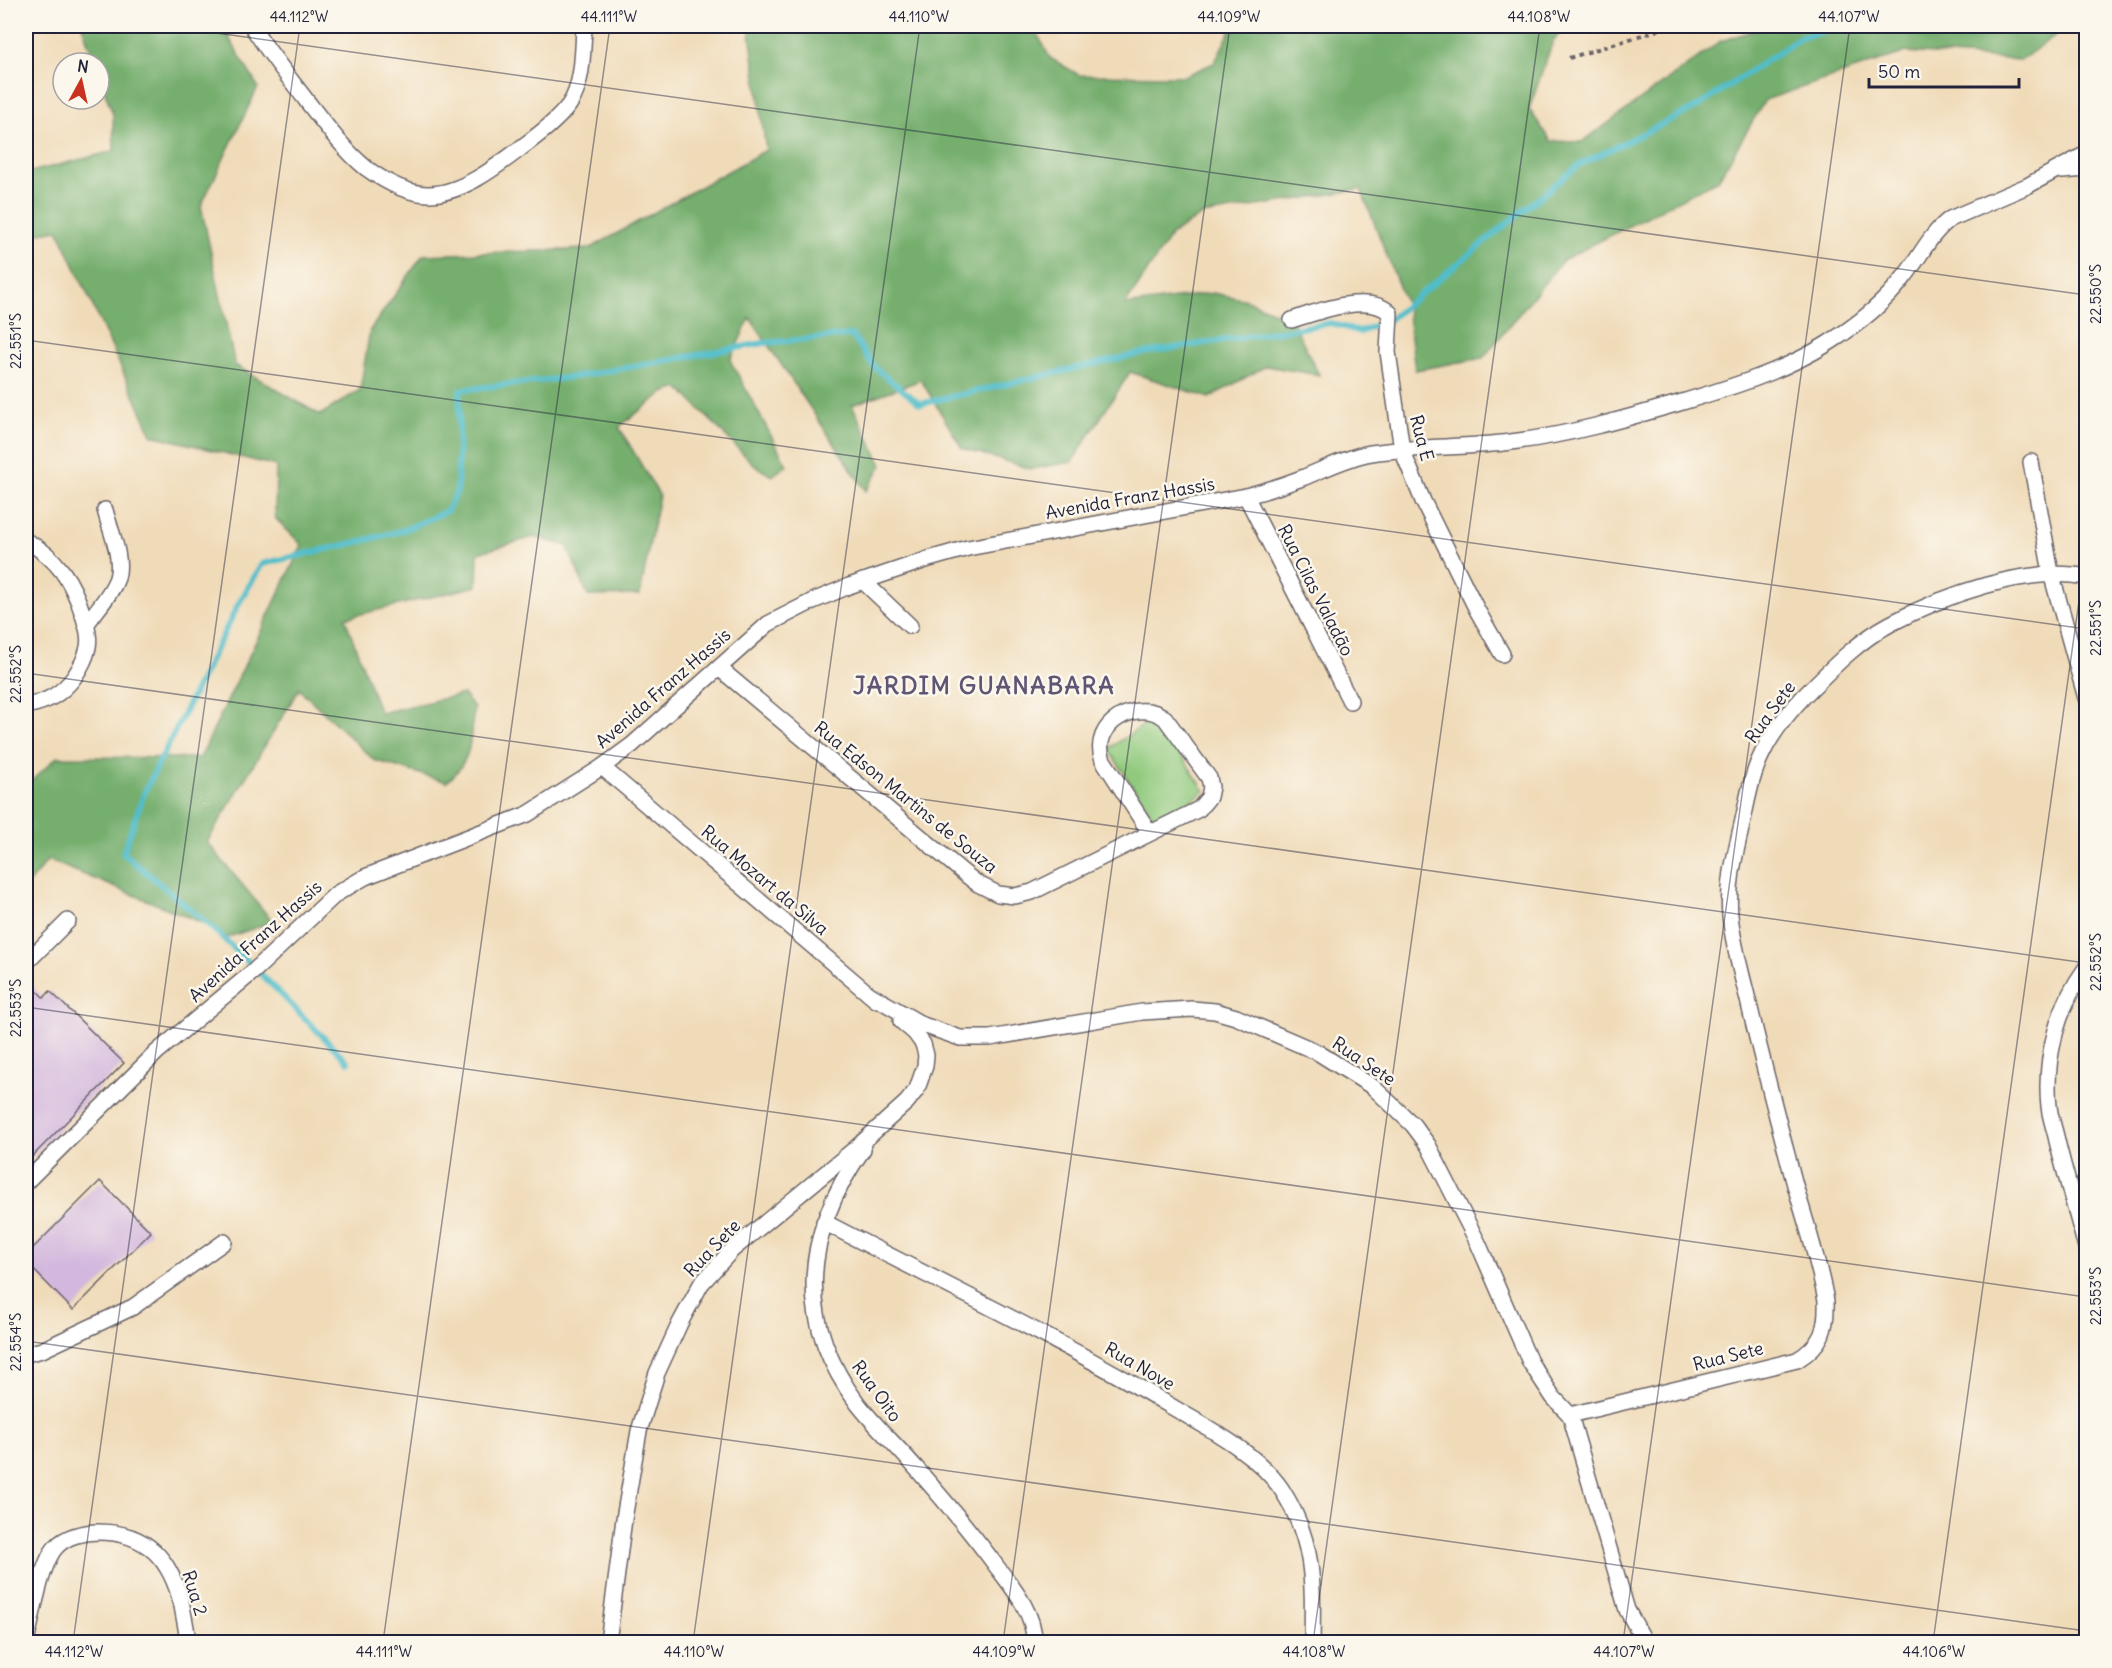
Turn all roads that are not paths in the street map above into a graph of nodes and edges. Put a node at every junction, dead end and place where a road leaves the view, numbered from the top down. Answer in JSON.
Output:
{"nodes":[{"id":1,"x":252,"y":26,"type":"edge"},
{"id":2,"x":584,"y":26,"type":"edge"},
{"id":3,"x":2086,"y":154,"type":"edge"},
{"id":4,"x":2086,"y":169,"type":"edge"},
{"id":5,"x":2051,"y":174,"type":"junction"},
{"id":6,"x":1292,"y":320,"type":"dead end"},
{"id":7,"x":1402,"y":450,"type":"junction"},
{"id":8,"x":2031,"y":462,"type":"dead end"},
{"id":9,"x":1246,"y":496,"type":"junction"},
{"id":10,"x":105,"y":510,"type":"dead end"},
{"id":11,"x":26,"y":541,"type":"edge"},
{"id":12,"x":2051,"y":573,"type":"junction"},
{"id":13,"x":2086,"y":577,"type":"edge"},
{"id":14,"x":863,"y":581,"type":"junction"},
{"id":15,"x":86,"y":625,"type":"junction"},
{"id":16,"x":910,"y":626,"type":"dead end"},
{"id":17,"x":1502,"y":654,"type":"dead end"},
{"id":18,"x":719,"y":668,"type":"junction"},
{"id":19,"x":2086,"y":698,"type":"edge"},
{"id":20,"x":1350,"y":701,"type":"dead end"},
{"id":21,"x":26,"y":706,"type":"edge"},
{"id":22,"x":602,"y":767,"type":"junction"},
{"id":23,"x":1150,"y":834,"type":"junction"},
{"id":24,"x":68,"y":921,"type":"dead end"},
{"id":25,"x":26,"y":963,"type":"edge"},
{"id":26,"x":2086,"y":968,"type":"edge"},
{"id":27,"x":869,"y":994,"type":"junction"},
{"id":28,"x":903,"y":1022,"type":"joint"},
{"id":29,"x":875,"y":1132,"type":"junction"},
{"id":30,"x":26,"y":1182,"type":"edge"},
{"id":31,"x":824,"y":1222,"type":"junction"},
{"id":32,"x":224,"y":1242,"type":"dead end"},
{"id":33,"x":2086,"y":1247,"type":"edge"},
{"id":34,"x":26,"y":1354,"type":"edge"},
{"id":35,"x":1570,"y":1415,"type":"junction"},
{"id":36,"x":26,"y":1642,"type":"edge"},
{"id":37,"x":188,"y":1642,"type":"edge"},
{"id":38,"x":608,"y":1642,"type":"edge"},
{"id":39,"x":1034,"y":1642,"type":"edge"},
{"id":40,"x":1312,"y":1642,"type":"edge"},
{"id":41,"x":1645,"y":1642,"type":"edge"}],
"edges":[{"from":1,"to":2,"type":"street"},
{"from":3,"to":5,"type":"street"},
{"from":4,"to":5,"type":"street"},
{"from":5,"to":7,"type":"street","name":"Avenida Franz Hassis"},
{"from":6,"to":7,"type":"street","name":"Rua E"},
{"from":7,"to":9,"type":"street","name":"Avenida Franz Hassis"},
{"from":7,"to":17,"type":"street","name":"Rua E"},
{"from":8,"to":12,"type":"street"},
{"from":9,"to":14,"type":"street","name":"Avenida Franz Hassis"},
{"from":9,"to":20,"type":"street","name":"Rua Cilas Valadão"},
{"from":10,"to":15,"type":"street"},
{"from":11,"to":15,"type":"street"},
{"from":12,"to":13,"type":"street","name":"Rua Sete"},
{"from":12,"to":19,"type":"street"},
{"from":12,"to":35,"type":"street","name":"Rua Sete"},
{"from":14,"to":16,"type":"street"},
{"from":14,"to":18,"type":"street","name":"Avenida Franz Hassis"},
{"from":15,"to":21,"type":"street"},
{"from":18,"to":22,"type":"street","name":"Avenida Franz Hassis"},
{"from":18,"to":23,"type":"street","name":"Rua Edson Martins de Souza"},
{"from":22,"to":27,"type":"street","name":"Rua Mozart da Silva"},
{"from":22,"to":30,"type":"street","name":"Avenida Franz Hassis"},
{"from":23,"to":23,"type":"street","name":"Rua Edson Martins de Souza"},
{"from":24,"to":25,"type":"street"},
{"from":26,"to":33,"type":"street"},
{"from":27,"to":28,"type":"street","name":"Rua Mozart da Silva"},
{"from":27,"to":35,"type":"street","name":"Rua Sete"},
{"from":28,"to":29,"type":"street","name":"Rua Sete"},
{"from":29,"to":31,"type":"street","name":"Rua Oito"},
{"from":29,"to":38,"type":"street","name":"Rua Sete"},
{"from":31,"to":39,"type":"street","name":"Rua Oito"},
{"from":31,"to":40,"type":"street","name":"Rua Nove"},
{"from":32,"to":34,"type":"street"},
{"from":35,"to":41,"type":"street"},
{"from":36,"to":37,"type":"street","name":"Rua 2"}]}
